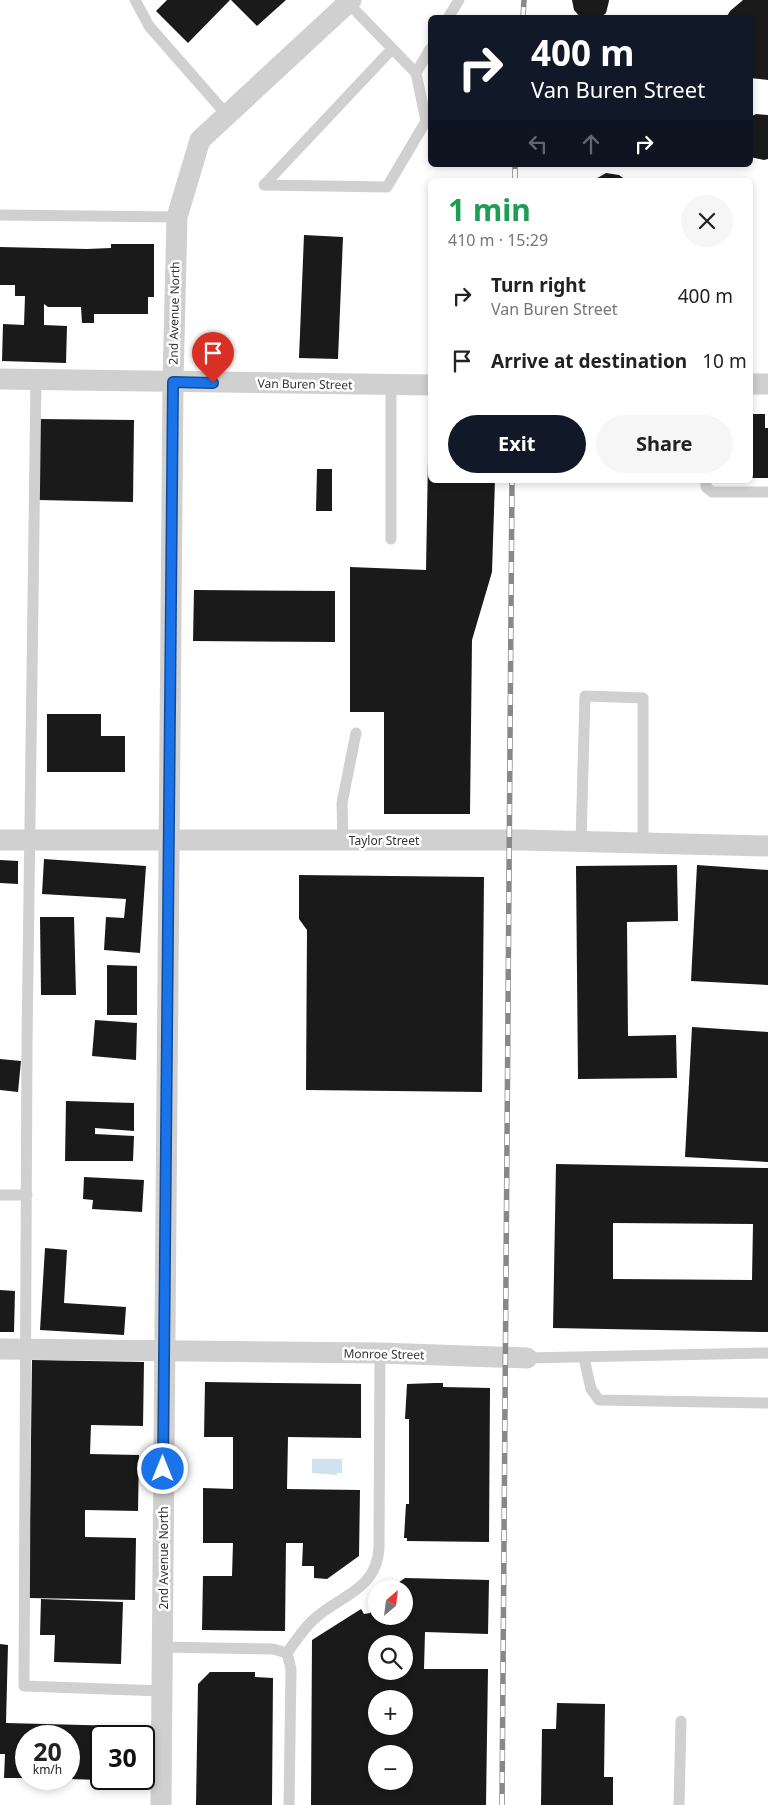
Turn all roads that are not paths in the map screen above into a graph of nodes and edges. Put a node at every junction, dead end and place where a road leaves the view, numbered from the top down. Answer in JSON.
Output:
{"nodes":[{"id":1,"x":135,"y":0,"type":"edge"},
{"id":2,"x":459,"y":0,"type":"edge"},
{"id":3,"x":349,"y":1,"type":"edge"},
{"id":4,"x":450,"y":15,"type":"edge"},
{"id":5,"x":392,"y":49,"type":"junction"},
{"id":6,"x":428,"y":52,"type":"edge"},
{"id":7,"x":416,"y":73,"type":"junction"},
{"id":8,"x":227,"y":115,"type":"junction"},
{"id":9,"x":0,"y":214,"type":"edge"},
{"id":10,"x":176,"y":217,"type":"junction"},
{"id":11,"x":0,"y":378,"type":"edge"},
{"id":12,"x":36,"y":379,"type":"junction"},
{"id":13,"x":173,"y":382,"type":"junction"},
{"id":14,"x":753,"y":384,"type":"edge"},
{"id":15,"x":768,"y":384,"type":"edge"},
{"id":16,"x":392,"y":385,"type":"junction"},
{"id":17,"x":428,"y":385,"type":"edge"},
{"id":18,"x":706,"y":483,"type":"edge"},
{"id":19,"x":768,"y":492,"type":"edge"},
{"id":20,"x":391,"y":539,"type":"dead end"},
{"id":21,"x":356,"y":733,"type":"dead end"},
{"id":22,"x":0,"y":840,"type":"edge"},
{"id":23,"x":30,"y":840,"type":"junction"},
{"id":24,"x":343,"y":840,"type":"junction"},
{"id":25,"x":169,"y":841,"type":"junction"},
{"id":26,"x":582,"y":842,"type":"junction"},
{"id":27,"x":643,"y":843,"type":"junction"},
{"id":28,"x":768,"y":846,"type":"edge"},
{"id":29,"x":0,"y":1195,"type":"edge"},
{"id":30,"x":27,"y":1195,"type":"junction"},
{"id":31,"x":0,"y":1349,"type":"edge"},
{"id":32,"x":27,"y":1350,"type":"junction"},
{"id":33,"x":164,"y":1352,"type":"junction"},
{"id":34,"x":380,"y":1353,"type":"junction"},
{"id":35,"x":768,"y":1353,"type":"edge"},
{"id":36,"x":527,"y":1358,"type":"joint"},
{"id":37,"x":584,"y":1358,"type":"junction"},
{"id":38,"x":768,"y":1403,"type":"edge"},
{"id":39,"x":162,"y":1647,"type":"junction"},
{"id":40,"x":287,"y":1653,"type":"junction"},
{"id":41,"x":162,"y":1690,"type":"junction"},
{"id":42,"x":681,"y":1721,"type":"dead end"},
{"id":43,"x":161,"y":1805,"type":"edge"},
{"id":44,"x":289,"y":1805,"type":"edge"},
{"id":45,"x":680,"y":1805,"type":"edge"}],
"edges":[{"from":1,"to":8,"type":"lane"},
{"from":2,"to":4,"type":"lane"},
{"from":3,"to":5,"type":"lane"},
{"from":3,"to":8,"type":"street","name":"2nd Avenue North"},
{"from":5,"to":7,"type":"lane"},
{"from":5,"to":7,"type":"lane"},
{"from":6,"to":7,"type":"lane"},
{"from":8,"to":10,"type":"street","name":"2nd Avenue North"},
{"from":9,"to":10,"type":"lane"},
{"from":10,"to":13,"type":"street","name":"2nd Avenue North"},
{"from":11,"to":12,"type":"street","name":"Van Buren Street"},
{"from":12,"to":13,"type":"street","name":"Van Buren Street"},
{"from":12,"to":23,"type":"lane"},
{"from":13,"to":16,"type":"street","name":"Van Buren Street"},
{"from":13,"to":25,"type":"street","name":"2nd Avenue North"},
{"from":14,"to":15,"type":"street"},
{"from":16,"to":17,"type":"street","name":"Van Buren Street"},
{"from":16,"to":20,"type":"lane"},
{"from":18,"to":19,"type":"lane"},
{"from":21,"to":24,"type":"lane"},
{"from":22,"to":23,"type":"street","name":"Taylor Street"},
{"from":23,"to":25,"type":"street","name":"Taylor Street"},
{"from":23,"to":30,"type":"lane"},
{"from":24,"to":25,"type":"street","name":"Taylor Street"},
{"from":24,"to":26,"type":"street","name":"Taylor Street"},
{"from":25,"to":33,"type":"street","name":"2nd Avenue North"},
{"from":26,"to":27,"type":"street","name":"Taylor Street"},
{"from":26,"to":27,"type":"lane"},
{"from":27,"to":28,"type":"street","name":"Taylor Street"},
{"from":29,"to":30,"type":"lane"},
{"from":30,"to":32,"type":"lane"},
{"from":31,"to":32,"type":"street","name":"Monroe Street"},
{"from":32,"to":33,"type":"street","name":"Monroe Street"},
{"from":32,"to":41,"type":"lane"},
{"from":33,"to":34,"type":"street","name":"Monroe Street"},
{"from":33,"to":39,"type":"street","name":"2nd Avenue North"},
{"from":34,"to":36,"type":"street","name":"Monroe Street"},
{"from":34,"to":40,"type":"lane"},
{"from":35,"to":37,"type":"lane","name":"Monroe Street"},
{"from":36,"to":37,"type":"lane","name":"Monroe Street"},
{"from":37,"to":38,"type":"lane"},
{"from":39,"to":40,"type":"lane"},
{"from":39,"to":41,"type":"street","name":"2nd Avenue North"},
{"from":40,"to":44,"type":"lane"},
{"from":41,"to":43,"type":"street","name":"2nd Avenue North"},
{"from":42,"to":45,"type":"lane"}]}
